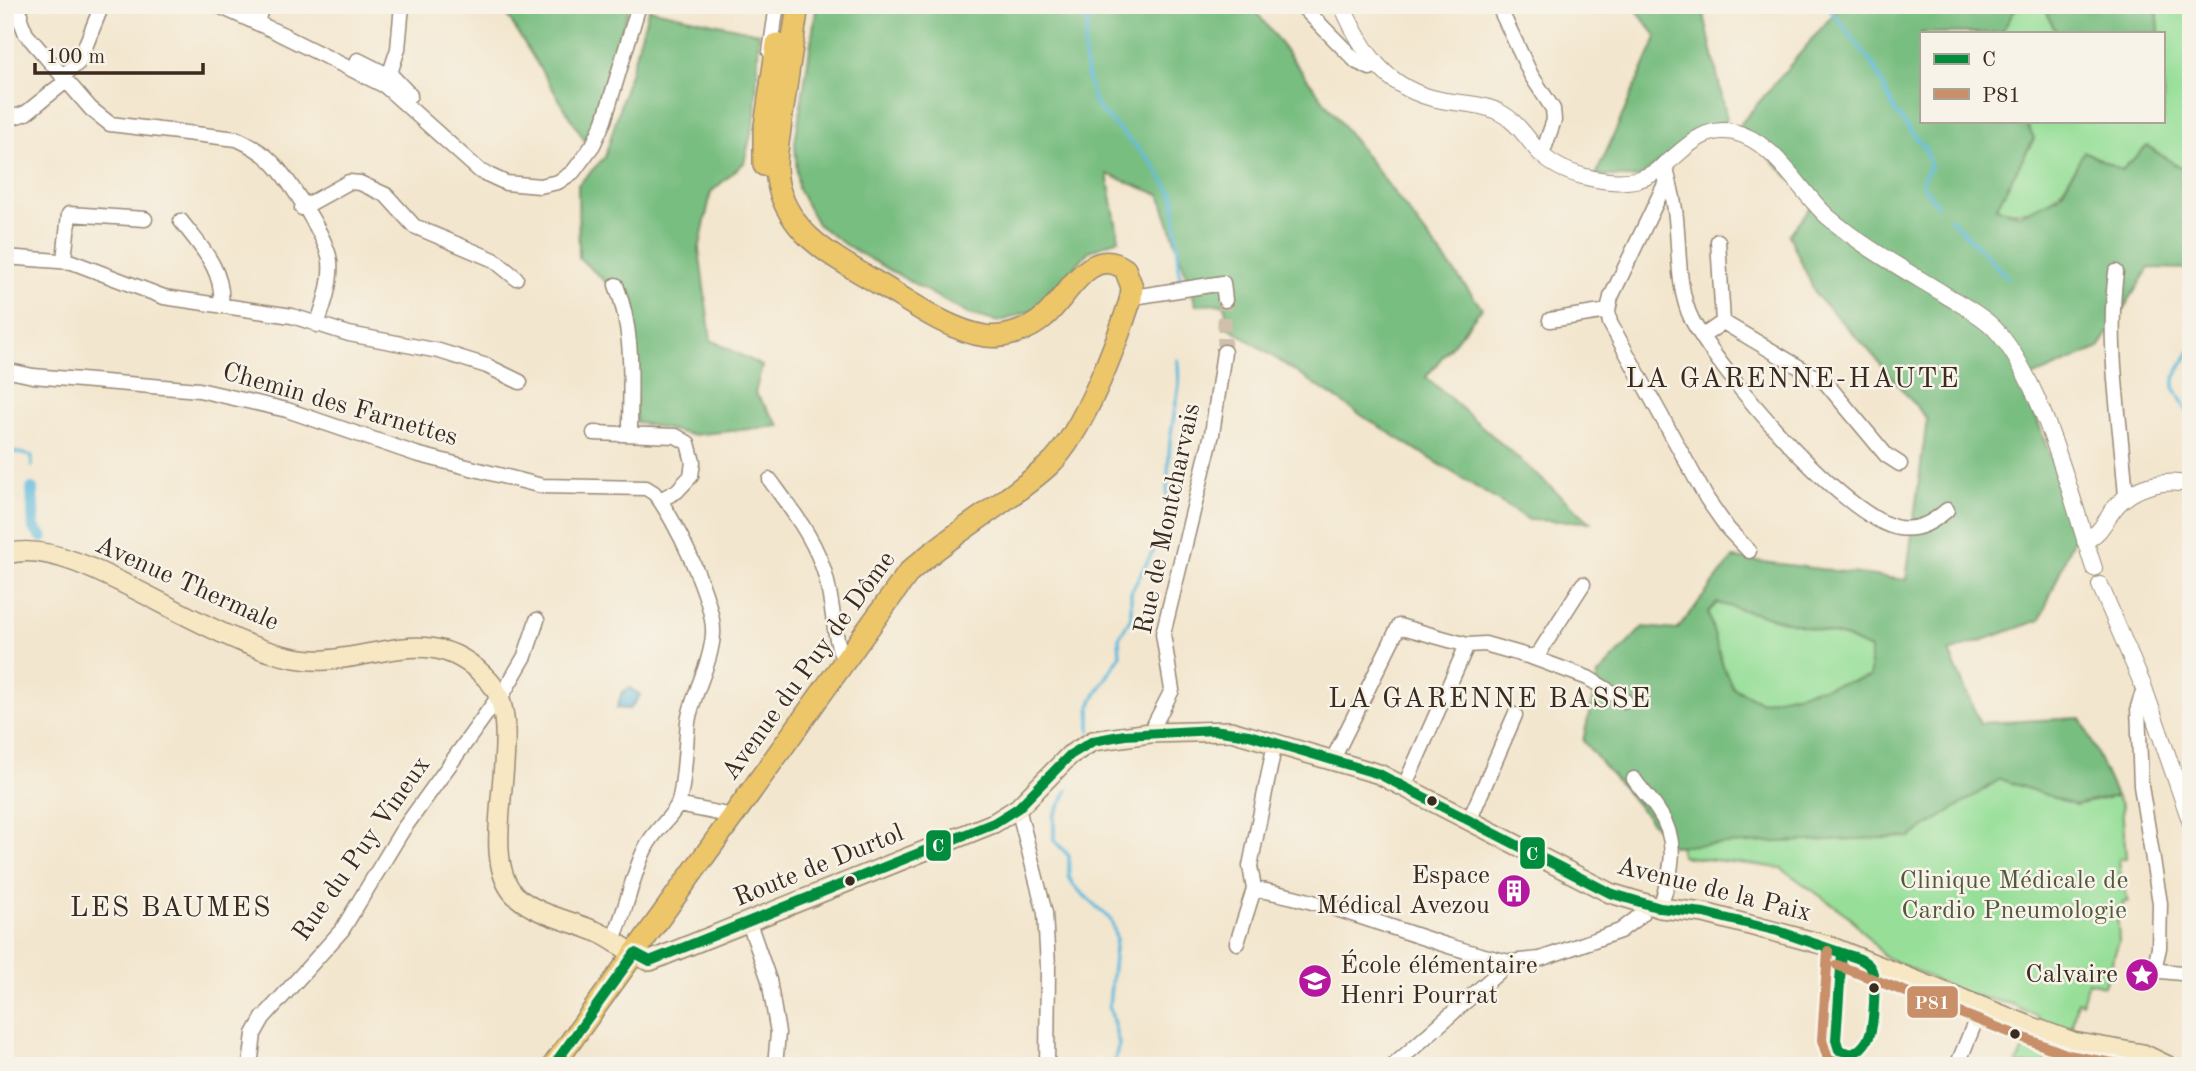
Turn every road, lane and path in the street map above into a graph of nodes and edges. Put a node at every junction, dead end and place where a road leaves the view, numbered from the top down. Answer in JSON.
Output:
{"nodes":[{"id":1,"x":20,"y":5,"type":"edge"},
{"id":2,"x":102,"y":5,"type":"edge"},
{"id":3,"x":203,"y":5,"type":"edge"},
{"id":4,"x":262,"y":5,"type":"edge"},
{"id":5,"x":402,"y":5,"type":"edge"},
{"id":6,"x":639,"y":5,"type":"edge"},
{"id":7,"x":777,"y":5,"type":"edge"},
{"id":8,"x":783,"y":5,"type":"edge"},
{"id":9,"x":789,"y":5,"type":"edge"},
{"id":10,"x":798,"y":5,"type":"edge"},
{"id":11,"x":1301,"y":5,"type":"edge"},
{"id":12,"x":1342,"y":5,"type":"edge"},
{"id":13,"x":1498,"y":5,"type":"edge"},
{"id":14,"x":218,"y":6,"type":"edge"},
{"id":15,"x":257,"y":23,"type":"junction"},
{"id":16,"x":789,"y":65,"type":"junction"},
{"id":17,"x":1375,"y":65,"type":"junction"},
{"id":18,"x":64,"y":79,"type":"junction"},
{"id":19,"x":387,"y":80,"type":"junction"},
{"id":20,"x":5,"y":120,"type":"edge"},
{"id":21,"x":764,"y":133,"type":"junction"},
{"id":22,"x":1542,"y":155,"type":"junction"},
{"id":23,"x":1665,"y":163,"type":"junction"},
{"id":24,"x":302,"y":208,"type":"junction"},
{"id":25,"x":145,"y":219,"type":"dead end"},
{"id":26,"x":181,"y":221,"type":"dead end"},
{"id":27,"x":1718,"y":241,"type":"dead end"},
{"id":28,"x":5,"y":257,"type":"edge"},
{"id":29,"x":64,"y":260,"type":"junction"},
{"id":30,"x":2116,"y":272,"type":"dead end"},
{"id":31,"x":516,"y":278,"type":"dead end"},
{"id":32,"x":616,"y":285,"type":"dead end"},
{"id":33,"x":1128,"y":298,"type":"junction"},
{"id":34,"x":1224,"y":300,"type":"dead end"},
{"id":35,"x":221,"y":306,"type":"junction"},
{"id":36,"x":1608,"y":311,"type":"junction"},
{"id":37,"x":1550,"y":320,"type":"dead end"},
{"id":38,"x":1724,"y":322,"type":"junction"},
{"id":39,"x":317,"y":325,"type":"junction"},
{"id":40,"x":1703,"y":336,"type":"junction"},
{"id":41,"x":1224,"y":352,"type":"tunnel mouth"},
{"id":42,"x":5,"y":370,"type":"edge"},
{"id":43,"x":520,"y":382,"type":"dead end"},
{"id":44,"x":594,"y":433,"type":"dead end"},
{"id":45,"x":630,"y":434,"type":"junction"},
{"id":46,"x":1900,"y":464,"type":"dead end"},
{"id":47,"x":770,"y":480,"type":"dead end"},
{"id":48,"x":2191,"y":485,"type":"edge"},
{"id":49,"x":2126,"y":497,"type":"junction"},
{"id":50,"x":660,"y":499,"type":"junction"},
{"id":51,"x":1947,"y":510,"type":"dead end"},
{"id":52,"x":2085,"y":541,"type":"junction"},
{"id":53,"x":1749,"y":551,"type":"dead end"},
{"id":54,"x":5,"y":555,"type":"edge"},
{"id":55,"x":2094,"y":568,"type":"dead end"},
{"id":56,"x":1583,"y":584,"type":"dead end"},
{"id":57,"x":2100,"y":585,"type":"dead end"},
{"id":58,"x":537,"y":620,"type":"dead end"},
{"id":59,"x":1466,"y":645,"type":"junction"},
{"id":60,"x":1531,"y":657,"type":"junction"},
{"id":61,"x":844,"y":662,"type":"junction"},
{"id":62,"x":2144,"y":688,"type":"junction"},
{"id":63,"x":499,"y":697,"type":"junction"},
{"id":64,"x":1625,"y":701,"type":"dead end"},
{"id":65,"x":1515,"y":715,"type":"dead end"},
{"id":66,"x":1150,"y":733,"type":"junction"},
{"id":67,"x":1275,"y":743,"type":"junction"},
{"id":68,"x":1080,"y":748,"type":"joint"},
{"id":69,"x":1333,"y":758,"type":"junction"},
{"id":70,"x":1634,"y":779,"type":"dead end"},
{"id":71,"x":1405,"y":785,"type":"junction"},
{"id":72,"x":678,"y":805,"type":"junction"},
{"id":73,"x":1018,"y":808,"type":"junction"},
{"id":74,"x":733,"y":816,"type":"junction"},
{"id":75,"x":1469,"y":821,"type":"junction"},
{"id":76,"x":2191,"y":822,"type":"edge"},
{"id":77,"x":1254,"y":889,"type":"junction"},
{"id":78,"x":1652,"y":906,"type":"junction"},
{"id":79,"x":749,"y":923,"type":"junction"},
{"id":80,"x":614,"y":939,"type":"junction"},
{"id":81,"x":1237,"y":943,"type":"dead end"},
{"id":82,"x":635,"y":953,"type":"junction"},
{"id":83,"x":1510,"y":962,"type":"junction"},
{"id":84,"x":2191,"y":974,"type":"edge"},
{"id":85,"x":1982,"y":1005,"type":"junction"},
{"id":86,"x":2141,"y":1060,"type":"edge"},
{"id":87,"x":250,"y":1066,"type":"edge"},
{"id":88,"x":553,"y":1066,"type":"edge"},
{"id":89,"x":775,"y":1066,"type":"edge"},
{"id":90,"x":1046,"y":1066,"type":"edge"},
{"id":91,"x":1392,"y":1066,"type":"edge"},
{"id":92,"x":1957,"y":1066,"type":"edge"},
{"id":93,"x":2168,"y":1066,"type":"edge"}],
"edges":[{"from":1,"to":18,"type":"street"},
{"from":2,"to":18,"type":"street"},
{"from":3,"to":14,"type":"street"},
{"from":4,"to":15,"type":"street"},
{"from":5,"to":19,"type":"street"},
{"from":6,"to":19,"type":"street"},
{"from":7,"to":21,"type":"street"},
{"from":8,"to":21,"type":"main road"},
{"from":9,"to":16,"type":"street"},
{"from":10,"to":16,"type":"main road"},
{"from":11,"to":17,"type":"street"},
{"from":12,"to":17,"type":"street"},
{"from":13,"to":22,"type":"street"},
{"from":14,"to":15,"type":"street"},
{"from":15,"to":19,"type":"street"},
{"from":16,"to":33,"type":"main road"},
{"from":17,"to":22,"type":"street"},
{"from":18,"to":20,"type":"street"},
{"from":18,"to":24,"type":"street"},
{"from":21,"to":33,"type":"main road"},
{"from":22,"to":23,"type":"street"},
{"from":23,"to":36,"type":"street"},
{"from":23,"to":40,"type":"street"},
{"from":23,"to":52,"type":"street"},
{"from":24,"to":31,"type":"street"},
{"from":24,"to":39,"type":"street"},
{"from":25,"to":29,"type":"street"},
{"from":26,"to":35,"type":"street"},
{"from":27,"to":38,"type":"street"},
{"from":28,"to":29,"type":"street"},
{"from":29,"to":35,"type":"street"},
{"from":30,"to":49,"type":"street"},
{"from":32,"to":45,"type":"street"},
{"from":33,"to":34,"type":"street"},
{"from":33,"to":61,"type":"main road","name":"Avenue du Puy de Dôme"},
{"from":35,"to":39,"type":"street"},
{"from":36,"to":37,"type":"street"},
{"from":36,"to":53,"type":"street"},
{"from":38,"to":40,"type":"street"},
{"from":38,"to":46,"type":"street"},
{"from":39,"to":43,"type":"street"},
{"from":40,"to":51,"type":"street"},
{"from":41,"to":66,"type":"street","name":"Rue de Montcharvais"},
{"from":42,"to":50,"type":"street","name":"Chemin des Farnettes"},
{"from":44,"to":45,"type":"street"},
{"from":45,"to":50,"type":"street"},
{"from":47,"to":61,"type":"street"},
{"from":48,"to":49,"type":"street"},
{"from":49,"to":52,"type":"street"},
{"from":50,"to":72,"type":"street"},
{"from":52,"to":55,"type":"street"},
{"from":54,"to":63,"type":"main road","name":"Avenue Thermale"},
{"from":56,"to":60,"type":"street"},
{"from":57,"to":62,"type":"street"},
{"from":58,"to":63,"type":"street","name":"Rue du Puy Vineux"},
{"from":59,"to":60,"type":"street"},
{"from":59,"to":69,"type":"street"},
{"from":59,"to":71,"type":"street"},
{"from":60,"to":64,"type":"street"},
{"from":61,"to":74,"type":"main road","name":"Avenue du Puy de Dôme"},
{"from":62,"to":76,"type":"street"},
{"from":62,"to":84,"type":"street"},
{"from":63,"to":80,"type":"main road"},
{"from":63,"to":87,"type":"street","name":"Rue du Puy Vineux"},
{"from":65,"to":75,"type":"street"},
{"from":66,"to":67,"type":"main road","name":"Avenue de la Paix"},
{"from":66,"to":68,"type":"main road","name":"Avenue de la Paix"},
{"from":67,"to":69,"type":"main road","name":"Avenue de la Paix"},
{"from":67,"to":77,"type":"street"},
{"from":68,"to":73,"type":"main road","name":"Route de Durtol"},
{"from":69,"to":71,"type":"main road","name":"Avenue de la Paix"},
{"from":70,"to":78,"type":"street"},
{"from":71,"to":75,"type":"main road","name":"Avenue de la Paix"},
{"from":72,"to":74,"type":"street"},
{"from":72,"to":80,"type":"street"},
{"from":73,"to":79,"type":"main road","name":"Route de Durtol"},
{"from":73,"to":90,"type":"street"},
{"from":74,"to":82,"type":"main road","name":"Avenue du Puy de Dôme"},
{"from":75,"to":78,"type":"main road","name":"Avenue de la Paix"},
{"from":77,"to":81,"type":"street"},
{"from":77,"to":83,"type":"street"},
{"from":78,"to":83,"type":"street"},
{"from":78,"to":85,"type":"main road","name":"Avenue de la Paix"},
{"from":79,"to":82,"type":"main road","name":"Route de Durtol"},
{"from":79,"to":89,"type":"street"},
{"from":80,"to":82,"type":"main road"},
{"from":82,"to":88,"type":"main road","name":"Avenue du Puy de Dôme"},
{"from":83,"to":91,"type":"street"},
{"from":85,"to":86,"type":"main road","name":"Avenue de la Paix"},
{"from":85,"to":92,"type":"street"},
{"from":86,"to":93,"type":"main road","name":"Avenue de la Paix"}]}
